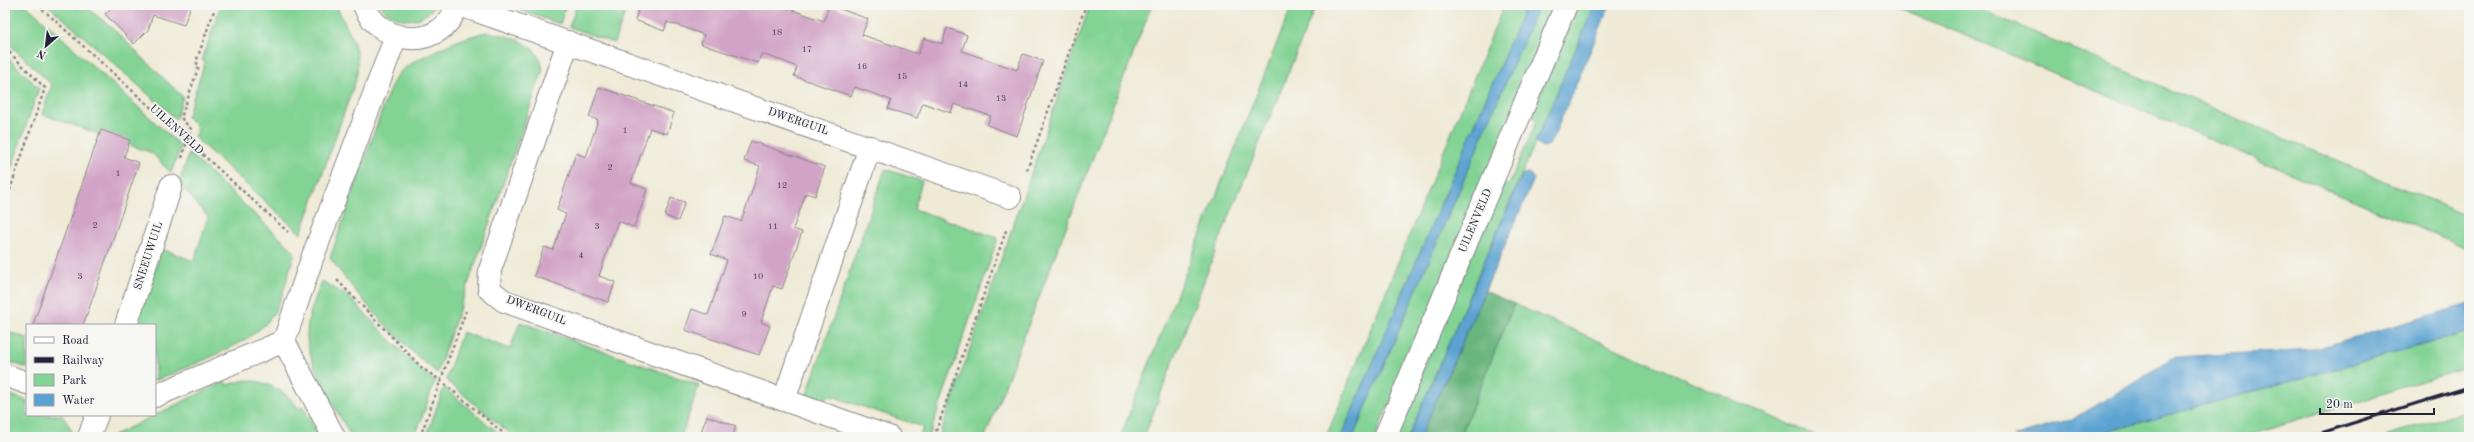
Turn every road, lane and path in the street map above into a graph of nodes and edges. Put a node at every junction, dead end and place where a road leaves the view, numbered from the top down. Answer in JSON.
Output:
{"nodes":[{"id":1,"x":38,"y":5,"type":"edge"},
{"id":2,"x":216,"y":5,"type":"edge"},
{"id":3,"x":364,"y":5,"type":"edge"},
{"id":4,"x":459,"y":5,"type":"edge"},
{"id":5,"x":1566,"y":5,"type":"edge"},
{"id":6,"x":396,"y":36,"type":"junction"},
{"id":7,"x":568,"y":42,"type":"junction"},
{"id":8,"x":5,"y":48,"type":"edge"},
{"id":9,"x":188,"y":141,"type":"junction"},
{"id":10,"x":870,"y":147,"type":"junction"},
{"id":11,"x":171,"y":186,"type":"joint"},
{"id":12,"x":1010,"y":197,"type":"dead end"},
{"id":13,"x":5,"y":204,"type":"edge"},
{"id":14,"x":313,"y":256,"type":"junction"},
{"id":15,"x":489,"y":288,"type":"junction"},
{"id":16,"x":126,"y":324,"type":"edge"},
{"id":17,"x":284,"y":341,"type":"junction"},
{"id":18,"x":5,"y":375,"type":"edge"},
{"id":19,"x":440,"y":380,"type":"junction"},
{"id":20,"x":26,"y":383,"type":"edge"},
{"id":21,"x":156,"y":396,"type":"edge"},
{"id":22,"x":784,"y":400,"type":"junction"},
{"id":23,"x":97,"y":416,"type":"edge"},
{"id":24,"x":89,"y":437,"type":"edge"},
{"id":25,"x":334,"y":437,"type":"edge"},
{"id":26,"x":420,"y":437,"type":"edge"},
{"id":27,"x":508,"y":437,"type":"edge"},
{"id":28,"x":889,"y":437,"type":"edge"},
{"id":29,"x":1385,"y":437,"type":"edge"}],
"edges":[{"from":1,"to":9,"type":"path","name":"UILENVELD"},
{"from":2,"to":9,"type":"path"},
{"from":3,"to":6,"type":"street"},
{"from":4,"to":6,"type":"street"},
{"from":4,"to":7,"type":"street","name":"DWERGUIL"},
{"from":5,"to":29,"type":"street","name":"UILENVELD"},
{"from":6,"to":14,"type":"street"},
{"from":7,"to":10,"type":"street","name":"DWERGUIL"},
{"from":7,"to":15,"type":"street"},
{"from":8,"to":13,"type":"path"},
{"from":9,"to":11,"type":"path"},
{"from":9,"to":14,"type":"path","name":"UILENVELD"},
{"from":10,"to":12,"type":"street","name":"DWERGUIL"},
{"from":10,"to":22,"type":"street"},
{"from":11,"to":16,"type":"street","name":"SNEEUWUIL"},
{"from":14,"to":17,"type":"street"},
{"from":14,"to":19,"type":"path","name":"UILENVELD"},
{"from":15,"to":19,"type":"path"},
{"from":15,"to":22,"type":"street","name":"DWERGUIL"},
{"from":17,"to":21,"type":"street"},
{"from":17,"to":25,"type":"street"},
{"from":18,"to":20,"type":"street"},
{"from":19,"to":26,"type":"path"},
{"from":19,"to":27,"type":"path","name":"UILENVELD"},
{"from":22,"to":28,"type":"street","name":"DWERGUIL"},
{"from":23,"to":24,"type":"street"}]}
